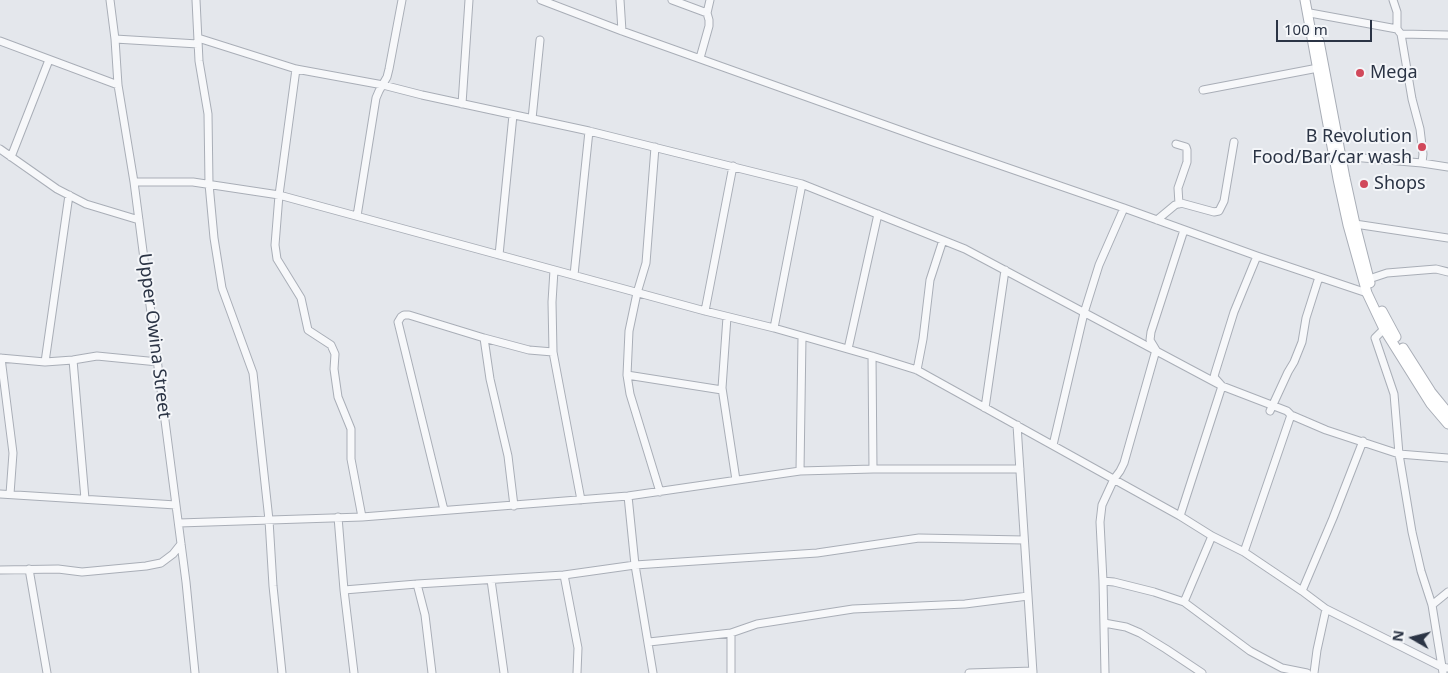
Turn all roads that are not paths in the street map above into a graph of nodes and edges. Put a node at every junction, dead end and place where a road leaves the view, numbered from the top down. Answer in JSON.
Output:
{"nodes":[{"id":1,"x":110,"y":0,"type":"edge"},
{"id":2,"x":196,"y":0,"type":"edge"},
{"id":3,"x":402,"y":0,"type":"edge"},
{"id":4,"x":469,"y":0,"type":"edge"},
{"id":5,"x":541,"y":0,"type":"edge"},
{"id":6,"x":620,"y":0,"type":"edge"},
{"id":7,"x":672,"y":0,"type":"edge"},
{"id":8,"x":710,"y":0,"type":"edge"},
{"id":9,"x":1305,"y":0,"type":"edge"},
{"id":10,"x":1309,"y":0,"type":"edge"},
{"id":11,"x":1393,"y":0,"type":"edge"},
{"id":12,"x":707,"y":13,"type":"junction"},
{"id":13,"x":1310,"y":14,"type":"junction"},
{"id":14,"x":622,"y":31,"type":"junction"},
{"id":15,"x":1399,"y":32,"type":"junction"},
{"id":16,"x":1448,"y":35,"type":"edge"},
{"id":17,"x":115,"y":39,"type":"junction"},
{"id":18,"x":540,"y":40,"type":"dead end"},
{"id":19,"x":198,"y":41,"type":"junction"},
{"id":20,"x":0,"y":42,"type":"edge"},
{"id":21,"x":700,"y":58,"type":"junction"},
{"id":22,"x":49,"y":60,"type":"junction"},
{"id":23,"x":1318,"y":68,"type":"junction"},
{"id":24,"x":296,"y":69,"type":"junction"},
{"id":25,"x":118,"y":85,"type":"junction"},
{"id":26,"x":383,"y":85,"type":"junction"},
{"id":27,"x":1203,"y":90,"type":"dead end"},
{"id":28,"x":462,"y":104,"type":"junction"},
{"id":29,"x":513,"y":115,"type":"junction"},
{"id":30,"x":532,"y":119,"type":"junction"},
{"id":31,"x":589,"y":131,"type":"junction"},
{"id":32,"x":1234,"y":142,"type":"dead end"},
{"id":33,"x":1176,"y":144,"type":"dead end"},
{"id":34,"x":656,"y":147,"type":"junction"},
{"id":35,"x":0,"y":149,"type":"edge"},
{"id":36,"x":1340,"y":156,"type":"junction"},
{"id":37,"x":11,"y":157,"type":"junction"},
{"id":38,"x":1422,"y":163,"type":"junction"},
{"id":39,"x":733,"y":166,"type":"junction"},
{"id":40,"x":1448,"y":167,"type":"edge"},
{"id":41,"x":134,"y":182,"type":"junction"},
{"id":42,"x":209,"y":184,"type":"junction"},
{"id":43,"x":802,"y":184,"type":"junction"},
{"id":44,"x":69,"y":195,"type":"junction"},
{"id":45,"x":279,"y":195,"type":"junction"},
{"id":46,"x":1178,"y":204,"type":"junction"},
{"id":47,"x":1124,"y":208,"type":"junction"},
{"id":48,"x":878,"y":214,"type":"junction"},
{"id":49,"x":357,"y":216,"type":"junction"},
{"id":50,"x":139,"y":220,"type":"junction"},
{"id":51,"x":1157,"y":220,"type":"junction"},
{"id":52,"x":1355,"y":224,"type":"junction"},
{"id":53,"x":1184,"y":230,"type":"junction"},
{"id":54,"x":1448,"y":238,"type":"edge"},
{"id":55,"x":943,"y":240,"type":"junction"},
{"id":56,"x":499,"y":255,"type":"junction"},
{"id":57,"x":1257,"y":256,"type":"junction"},
{"id":58,"x":554,"y":270,"type":"junction"},
{"id":59,"x":1005,"y":270,"type":"junction"},
{"id":60,"x":1448,"y":272,"type":"edge"},
{"id":61,"x":574,"y":275,"type":"junction"},
{"id":62,"x":1319,"y":277,"type":"junction"},
{"id":63,"x":1369,"y":279,"type":"junction"},
{"id":64,"x":637,"y":292,"type":"junction"},
{"id":65,"x":1367,"y":293,"type":"junction"},
{"id":66,"x":704,"y":311,"type":"junction"},
{"id":67,"x":1084,"y":313,"type":"junction"},
{"id":68,"x":727,"y":317,"type":"junction"},
{"id":69,"x":774,"y":328,"type":"junction"},
{"id":70,"x":1384,"y":328,"type":"junction"},
{"id":71,"x":802,"y":337,"type":"junction"},
{"id":72,"x":484,"y":338,"type":"junction"},
{"id":73,"x":848,"y":350,"type":"junction"},
{"id":74,"x":1156,"y":350,"type":"junction"},
{"id":75,"x":553,"y":352,"type":"junction"},
{"id":76,"x":872,"y":356,"type":"junction"},
{"id":77,"x":0,"y":358,"type":"edge"},
{"id":78,"x":73,"y":360,"type":"junction"},
{"id":79,"x":46,"y":362,"type":"junction"},
{"id":80,"x":158,"y":362,"type":"junction"},
{"id":81,"x":917,"y":370,"type":"junction"},
{"id":82,"x":627,"y":376,"type":"junction"},
{"id":83,"x":1222,"y":386,"type":"junction"},
{"id":84,"x":722,"y":390,"type":"junction"},
{"id":85,"x":985,"y":408,"type":"junction"},
{"id":86,"x":1270,"y":411,"type":"dead end"},
{"id":87,"x":1448,"y":413,"type":"edge"},
{"id":88,"x":1291,"y":415,"type":"junction"},
{"id":89,"x":1448,"y":424,"type":"edge"},
{"id":90,"x":1017,"y":426,"type":"junction"},
{"id":91,"x":1363,"y":441,"type":"junction"},
{"id":92,"x":1054,"y":445,"type":"junction"},
{"id":93,"x":1399,"y":454,"type":"junction"},
{"id":94,"x":1448,"y":458,"type":"edge"},
{"id":95,"x":873,"y":469,"type":"junction"},
{"id":96,"x":1020,"y":469,"type":"junction"},
{"id":97,"x":800,"y":471,"type":"junction"},
{"id":98,"x":1114,"y":479,"type":"junction"},
{"id":99,"x":736,"y":480,"type":"junction"},
{"id":100,"x":660,"y":492,"type":"junction"},
{"id":101,"x":0,"y":494,"type":"edge"},
{"id":102,"x":10,"y":494,"type":"junction"},
{"id":103,"x":628,"y":496,"type":"junction"},
{"id":104,"x":85,"y":499,"type":"junction"},
{"id":105,"x":581,"y":500,"type":"junction"},
{"id":106,"x":176,"y":505,"type":"junction"},
{"id":107,"x":514,"y":506,"type":"junction"},
{"id":108,"x":444,"y":510,"type":"junction"},
{"id":109,"x":1180,"y":516,"type":"junction"},
{"id":110,"x":338,"y":517,"type":"junction"},
{"id":111,"x":362,"y":517,"type":"junction"},
{"id":112,"x":269,"y":520,"type":"junction"},
{"id":113,"x":178,"y":523,"type":"junction"},
{"id":114,"x":1212,"y":536,"type":"junction"},
{"id":115,"x":1024,"y":540,"type":"junction"},
{"id":116,"x":181,"y":543,"type":"junction"},
{"id":117,"x":1244,"y":552,"type":"junction"},
{"id":118,"x":635,"y":565,"type":"junction"},
{"id":119,"x":29,"y":569,"type":"junction"},
{"id":120,"x":0,"y":570,"type":"edge"},
{"id":121,"x":564,"y":575,"type":"junction"},
{"id":122,"x":491,"y":580,"type":"junction"},
{"id":123,"x":1103,"y":581,"type":"junction"},
{"id":124,"x":417,"y":584,"type":"junction"},
{"id":125,"x":344,"y":590,"type":"junction"},
{"id":126,"x":1302,"y":591,"type":"junction"},
{"id":127,"x":1448,"y":592,"type":"edge"},
{"id":128,"x":1028,"y":596,"type":"junction"},
{"id":129,"x":1184,"y":602,"type":"junction"},
{"id":130,"x":1432,"y":605,"type":"junction"},
{"id":131,"x":1326,"y":609,"type":"junction"},
{"id":132,"x":1104,"y":623,"type":"junction"},
{"id":133,"x":731,"y":632,"type":"junction"},
{"id":134,"x":648,"y":642,"type":"junction"},
{"id":135,"x":1444,"y":669,"type":"edge"},
{"id":136,"x":1032,"y":672,"type":"edge"},
{"id":137,"x":47,"y":673,"type":"edge"},
{"id":138,"x":195,"y":673,"type":"edge"},
{"id":139,"x":282,"y":673,"type":"edge"},
{"id":140,"x":354,"y":673,"type":"edge"},
{"id":141,"x":432,"y":673,"type":"edge"},
{"id":142,"x":504,"y":673,"type":"edge"},
{"id":143,"x":577,"y":673,"type":"edge"},
{"id":144,"x":653,"y":673,"type":"edge"},
{"id":145,"x":731,"y":673,"type":"edge"},
{"id":146,"x":968,"y":673,"type":"edge"},
{"id":147,"x":1104,"y":673,"type":"edge"},
{"id":148,"x":1202,"y":673,"type":"edge"},
{"id":149,"x":1307,"y":673,"type":"edge"},
{"id":150,"x":1314,"y":673,"type":"edge"}],
"edges":[{"from":1,"to":17,"type":"street","name":"Upper Owina Street"},
{"from":2,"to":19,"type":"street"},
{"from":3,"to":26,"type":"street"},
{"from":4,"to":28,"type":"street"},
{"from":5,"to":14,"type":"street"},
{"from":6,"to":14,"type":"street"},
{"from":7,"to":12,"type":"street"},
{"from":8,"to":12,"type":"street"},
{"from":9,"to":23,"type":"main road"},
{"from":10,"to":13,"type":"main road"},
{"from":11,"to":15,"type":"street"},
{"from":12,"to":21,"type":"street"},
{"from":13,"to":15,"type":"street"},
{"from":13,"to":36,"type":"main road"},
{"from":14,"to":21,"type":"street"},
{"from":15,"to":16,"type":"street"},
{"from":15,"to":38,"type":"street"},
{"from":17,"to":19,"type":"street"},
{"from":17,"to":25,"type":"street","name":"Upper Owina Street"},
{"from":18,"to":30,"type":"street"},
{"from":19,"to":24,"type":"street"},
{"from":19,"to":42,"type":"street"},
{"from":20,"to":22,"type":"street"},
{"from":21,"to":47,"type":"street"},
{"from":22,"to":25,"type":"street"},
{"from":22,"to":37,"type":"street"},
{"from":23,"to":27,"type":"street"},
{"from":23,"to":65,"type":"main road"},
{"from":24,"to":26,"type":"street"},
{"from":24,"to":45,"type":"street"},
{"from":25,"to":41,"type":"street","name":"Upper Owina Street"},
{"from":26,"to":28,"type":"street"},
{"from":26,"to":49,"type":"street"},
{"from":28,"to":29,"type":"street"},
{"from":29,"to":30,"type":"street"},
{"from":29,"to":56,"type":"street"},
{"from":30,"to":31,"type":"street"},
{"from":31,"to":34,"type":"street"},
{"from":31,"to":61,"type":"street"},
{"from":32,"to":46,"type":"street"},
{"from":33,"to":46,"type":"street"},
{"from":34,"to":39,"type":"street"},
{"from":34,"to":64,"type":"street"},
{"from":35,"to":37,"type":"street"},
{"from":36,"to":38,"type":"street"},
{"from":36,"to":52,"type":"main road"},
{"from":37,"to":44,"type":"street"},
{"from":38,"to":40,"type":"street"},
{"from":39,"to":43,"type":"street"},
{"from":39,"to":66,"type":"street"},
{"from":41,"to":42,"type":"street"},
{"from":41,"to":50,"type":"street","name":"Upper Owina Street"},
{"from":42,"to":45,"type":"street"},
{"from":42,"to":112,"type":"street"},
{"from":43,"to":48,"type":"street"},
{"from":43,"to":69,"type":"street"},
{"from":44,"to":50,"type":"street"},
{"from":44,"to":79,"type":"street"},
{"from":45,"to":49,"type":"street"},
{"from":45,"to":111,"type":"street"},
{"from":46,"to":51,"type":"street"},
{"from":47,"to":51,"type":"street"},
{"from":47,"to":67,"type":"street"},
{"from":48,"to":55,"type":"street"},
{"from":48,"to":73,"type":"street"},
{"from":49,"to":56,"type":"street"},
{"from":50,"to":80,"type":"street","name":"Upper Owina Street"},
{"from":51,"to":53,"type":"street"},
{"from":52,"to":54,"type":"street"},
{"from":52,"to":63,"type":"main road"},
{"from":53,"to":57,"type":"street"},
{"from":53,"to":74,"type":"street"},
{"from":55,"to":59,"type":"street"},
{"from":55,"to":81,"type":"street"},
{"from":56,"to":58,"type":"street"},
{"from":57,"to":62,"type":"street"},
{"from":57,"to":83,"type":"street"},
{"from":58,"to":61,"type":"street"},
{"from":58,"to":75,"type":"street"},
{"from":59,"to":67,"type":"street"},
{"from":59,"to":85,"type":"street"},
{"from":60,"to":63,"type":"street"},
{"from":61,"to":64,"type":"street"},
{"from":62,"to":65,"type":"street"},
{"from":62,"to":86,"type":"street"},
{"from":63,"to":87,"type":"main road"},
{"from":64,"to":66,"type":"street"},
{"from":64,"to":82,"type":"street"},
{"from":65,"to":70,"type":"main road"},
{"from":66,"to":68,"type":"street"},
{"from":67,"to":74,"type":"street"},
{"from":67,"to":92,"type":"street"},
{"from":68,"to":69,"type":"street"},
{"from":68,"to":84,"type":"street"},
{"from":69,"to":71,"type":"street"},
{"from":70,"to":89,"type":"main road"},
{"from":70,"to":93,"type":"street"},
{"from":71,"to":73,"type":"street"},
{"from":71,"to":97,"type":"street"},
{"from":72,"to":75,"type":"street"},
{"from":72,"to":107,"type":"street"},
{"from":72,"to":108,"type":"street"},
{"from":73,"to":76,"type":"street"},
{"from":74,"to":83,"type":"street"},
{"from":74,"to":98,"type":"street"},
{"from":75,"to":105,"type":"street"},
{"from":76,"to":81,"type":"street"},
{"from":76,"to":95,"type":"street"},
{"from":77,"to":79,"type":"street"},
{"from":77,"to":102,"type":"street"},
{"from":78,"to":79,"type":"street"},
{"from":78,"to":80,"type":"street"},
{"from":78,"to":104,"type":"street"},
{"from":80,"to":106,"type":"street","name":"Upper Owina Street"},
{"from":81,"to":85,"type":"street"},
{"from":82,"to":84,"type":"street"},
{"from":82,"to":100,"type":"street"},
{"from":83,"to":88,"type":"street"},
{"from":83,"to":109,"type":"street"},
{"from":84,"to":99,"type":"street"},
{"from":85,"to":90,"type":"street"},
{"from":88,"to":91,"type":"street"},
{"from":88,"to":117,"type":"street"},
{"from":90,"to":92,"type":"street"},
{"from":90,"to":96,"type":"street"},
{"from":91,"to":93,"type":"street"},
{"from":91,"to":126,"type":"street"},
{"from":92,"to":98,"type":"street"},
{"from":93,"to":94,"type":"street"},
{"from":93,"to":130,"type":"street"},
{"from":95,"to":96,"type":"street"},
{"from":95,"to":97,"type":"street"},
{"from":96,"to":115,"type":"street"},
{"from":97,"to":99,"type":"street"},
{"from":98,"to":109,"type":"street"},
{"from":98,"to":123,"type":"street"},
{"from":99,"to":100,"type":"street"},
{"from":100,"to":103,"type":"street"},
{"from":101,"to":102,"type":"street"},
{"from":102,"to":104,"type":"street"},
{"from":103,"to":105,"type":"street"},
{"from":103,"to":118,"type":"street"},
{"from":104,"to":106,"type":"street"},
{"from":105,"to":107,"type":"street"},
{"from":106,"to":113,"type":"street","name":"Upper Owina Street"},
{"from":107,"to":108,"type":"street"},
{"from":108,"to":111,"type":"street"},
{"from":109,"to":114,"type":"street"},
{"from":110,"to":111,"type":"street"},
{"from":110,"to":112,"type":"street"},
{"from":110,"to":125,"type":"street"},
{"from":112,"to":113,"type":"street"},
{"from":112,"to":139,"type":"street"},
{"from":113,"to":116,"type":"street","name":"Upper Owina Street"},
{"from":114,"to":117,"type":"street"},
{"from":114,"to":129,"type":"street"},
{"from":115,"to":118,"type":"street"},
{"from":115,"to":128,"type":"street"},
{"from":116,"to":119,"type":"street"},
{"from":116,"to":138,"type":"street","name":"Upper Owina Street"},
{"from":117,"to":126,"type":"street"},
{"from":118,"to":121,"type":"street"},
{"from":118,"to":134,"type":"street"},
{"from":119,"to":120,"type":"street"},
{"from":119,"to":137,"type":"street"},
{"from":121,"to":122,"type":"street"},
{"from":121,"to":143,"type":"street"},
{"from":122,"to":124,"type":"street"},
{"from":122,"to":142,"type":"street"},
{"from":123,"to":129,"type":"street"},
{"from":123,"to":132,"type":"street"},
{"from":124,"to":125,"type":"street"},
{"from":124,"to":141,"type":"street"},
{"from":125,"to":140,"type":"street"},
{"from":126,"to":131,"type":"street"},
{"from":127,"to":130,"type":"street"},
{"from":128,"to":133,"type":"street"},
{"from":128,"to":136,"type":"street"},
{"from":129,"to":149,"type":"street"},
{"from":130,"to":135,"type":"street"},
{"from":131,"to":135,"type":"street"},
{"from":131,"to":150,"type":"street"},
{"from":132,"to":147,"type":"street"},
{"from":132,"to":148,"type":"street"},
{"from":133,"to":134,"type":"street"},
{"from":133,"to":145,"type":"street"},
{"from":134,"to":144,"type":"street"},
{"from":136,"to":146,"type":"street"}]}
